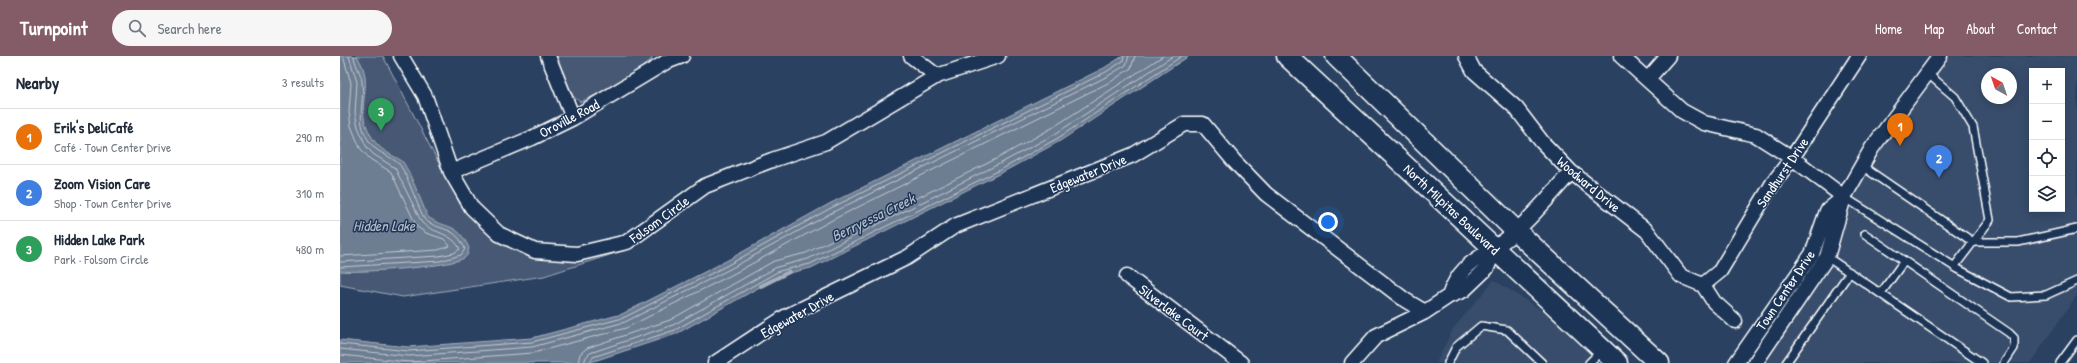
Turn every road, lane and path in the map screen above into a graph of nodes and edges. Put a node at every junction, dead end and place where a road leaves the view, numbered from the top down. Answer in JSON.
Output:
{"nodes":[{"id":1,"x":401,"y":56,"type":"edge"},
{"id":2,"x":548,"y":56,"type":"edge"},
{"id":3,"x":682,"y":56,"type":"edge"},
{"id":4,"x":911,"y":56,"type":"edge"},
{"id":5,"x":998,"y":56,"type":"edge"},
{"id":6,"x":1286,"y":56,"type":"edge"},
{"id":7,"x":1336,"y":56,"type":"edge"},
{"id":8,"x":1466,"y":56,"type":"edge"},
{"id":9,"x":1621,"y":56,"type":"edge"},
{"id":10,"x":1668,"y":56,"type":"edge"},
{"id":11,"x":1859,"y":56,"type":"edge"},
{"id":12,"x":1940,"y":56,"type":"edge"},
{"id":13,"x":665,"y":59,"type":"edge"},
{"id":14,"x":1928,"y":73,"type":"junction"},
{"id":15,"x":937,"y":76,"type":"junction"},
{"id":16,"x":1648,"y":79,"type":"junction"},
{"id":17,"x":573,"y":118,"type":"junction"},
{"id":18,"x":1792,"y":158,"type":"junction"},
{"id":19,"x":1862,"y":166,"type":"junction"},
{"id":20,"x":451,"y":172,"type":"junction"},
{"id":21,"x":1571,"y":172,"type":"junction"},
{"id":22,"x":1844,"y":197,"type":"junction"},
{"id":23,"x":2077,"y":229,"type":"edge"},
{"id":24,"x":1516,"y":231,"type":"junction"},
{"id":25,"x":1865,"y":234,"type":"dead end"},
{"id":26,"x":1973,"y":242,"type":"junction"},
{"id":27,"x":1495,"y":248,"type":"junction"},
{"id":28,"x":1827,"y":257,"type":"junction"},
{"id":29,"x":1904,"y":261,"type":"junction"},
{"id":30,"x":1954,"y":267,"type":"junction"},
{"id":31,"x":1850,"y":272,"type":"junction"},
{"id":32,"x":1127,"y":276,"type":"dead end"},
{"id":33,"x":2077,"y":281,"type":"edge"},
{"id":34,"x":1703,"y":285,"type":"junction"},
{"id":35,"x":1881,"y":293,"type":"junction"},
{"id":36,"x":1425,"y":312,"type":"junction"},
{"id":37,"x":1735,"y":321,"type":"dead end"},
{"id":38,"x":2077,"y":340,"type":"edge"},
{"id":39,"x":1596,"y":356,"type":"edge"},
{"id":40,"x":715,"y":363,"type":"edge"},
{"id":41,"x":1241,"y":363,"type":"edge"},
{"id":42,"x":1352,"y":363,"type":"edge"},
{"id":43,"x":1448,"y":363,"type":"edge"},
{"id":44,"x":1542,"y":363,"type":"edge"},
{"id":45,"x":1617,"y":363,"type":"edge"},
{"id":46,"x":1659,"y":363,"type":"edge"},
{"id":47,"x":1736,"y":363,"type":"edge"},
{"id":48,"x":1756,"y":363,"type":"edge"},
{"id":49,"x":1786,"y":363,"type":"edge"},
{"id":50,"x":1982,"y":363,"type":"edge"},
{"id":51,"x":2004,"y":363,"type":"edge"},
{"id":52,"x":2060,"y":363,"type":"edge"}],
"edges":[{"from":1,"to":20,"type":"street","name":"Folsom Circle"},
{"from":2,"to":17,"type":"street"},
{"from":3,"to":13,"type":"street","name":"Oroville Road"},
{"from":4,"to":15,"type":"street"},
{"from":5,"to":15,"type":"street","name":"Folsom Circle"},
{"from":6,"to":27,"type":"main road","name":"North Milpitas Boulevard"},
{"from":7,"to":24,"type":"main road","name":"North Milpitas Boulevard"},
{"from":8,"to":21,"type":"street","name":"Woodward Drive"},
{"from":9,"to":16,"type":"street"},
{"from":10,"to":16,"type":"street"},
{"from":11,"to":18,"type":"street","name":"Sandhurst Drive"},
{"from":12,"to":14,"type":"street","name":"Town Center Drive"},
{"from":13,"to":17,"type":"street","name":"Oroville Road"},
{"from":14,"to":19,"type":"street","name":"Town Center Drive"},
{"from":14,"to":26,"type":"lane"},
{"from":15,"to":20,"type":"street","name":"Folsom Circle"},
{"from":16,"to":18,"type":"street"},
{"from":17,"to":20,"type":"street","name":"Oroville Road"},
{"from":18,"to":22,"type":"street"},
{"from":18,"to":34,"type":"street","name":"Sandhurst Drive"},
{"from":19,"to":22,"type":"street","name":"Town Center Drive"},
{"from":19,"to":26,"type":"lane"},
{"from":21,"to":24,"type":"street"},
{"from":21,"to":34,"type":"street","name":"Woodward Drive"},
{"from":22,"to":28,"type":"street","name":"Town Center Drive"},
{"from":22,"to":30,"type":"lane"},
{"from":22,"to":47,"type":"street","name":"Town Center Drive"},
{"from":23,"to":26,"type":"lane"},
{"from":24,"to":27,"type":"street"},
{"from":24,"to":46,"type":"main road","name":"North Milpitas Boulevard"},
{"from":25,"to":29,"type":"lane"},
{"from":26,"to":30,"type":"lane"},
{"from":27,"to":36,"type":"street"},
{"from":27,"to":39,"type":"main road","name":"North Milpitas Boulevard"},
{"from":28,"to":31,"type":"lane"},
{"from":28,"to":48,"type":"street","name":"Town Center Drive"},
{"from":29,"to":35,"type":"lane"},
{"from":29,"to":51,"type":"lane"},
{"from":30,"to":33,"type":"lane"},
{"from":31,"to":35,"type":"lane"},
{"from":31,"to":49,"type":"lane"},
{"from":32,"to":41,"type":"street","name":"Silverlake Court"},
{"from":34,"to":37,"type":"street"},
{"from":35,"to":50,"type":"lane"},
{"from":36,"to":40,"type":"street","name":"Edgewater Drive"},
{"from":36,"to":42,"type":"street"},
{"from":38,"to":52,"type":"lane"},
{"from":39,"to":45,"type":"main road","name":"North Milpitas Boulevard"},
{"from":43,"to":44,"type":"lane"}]}
